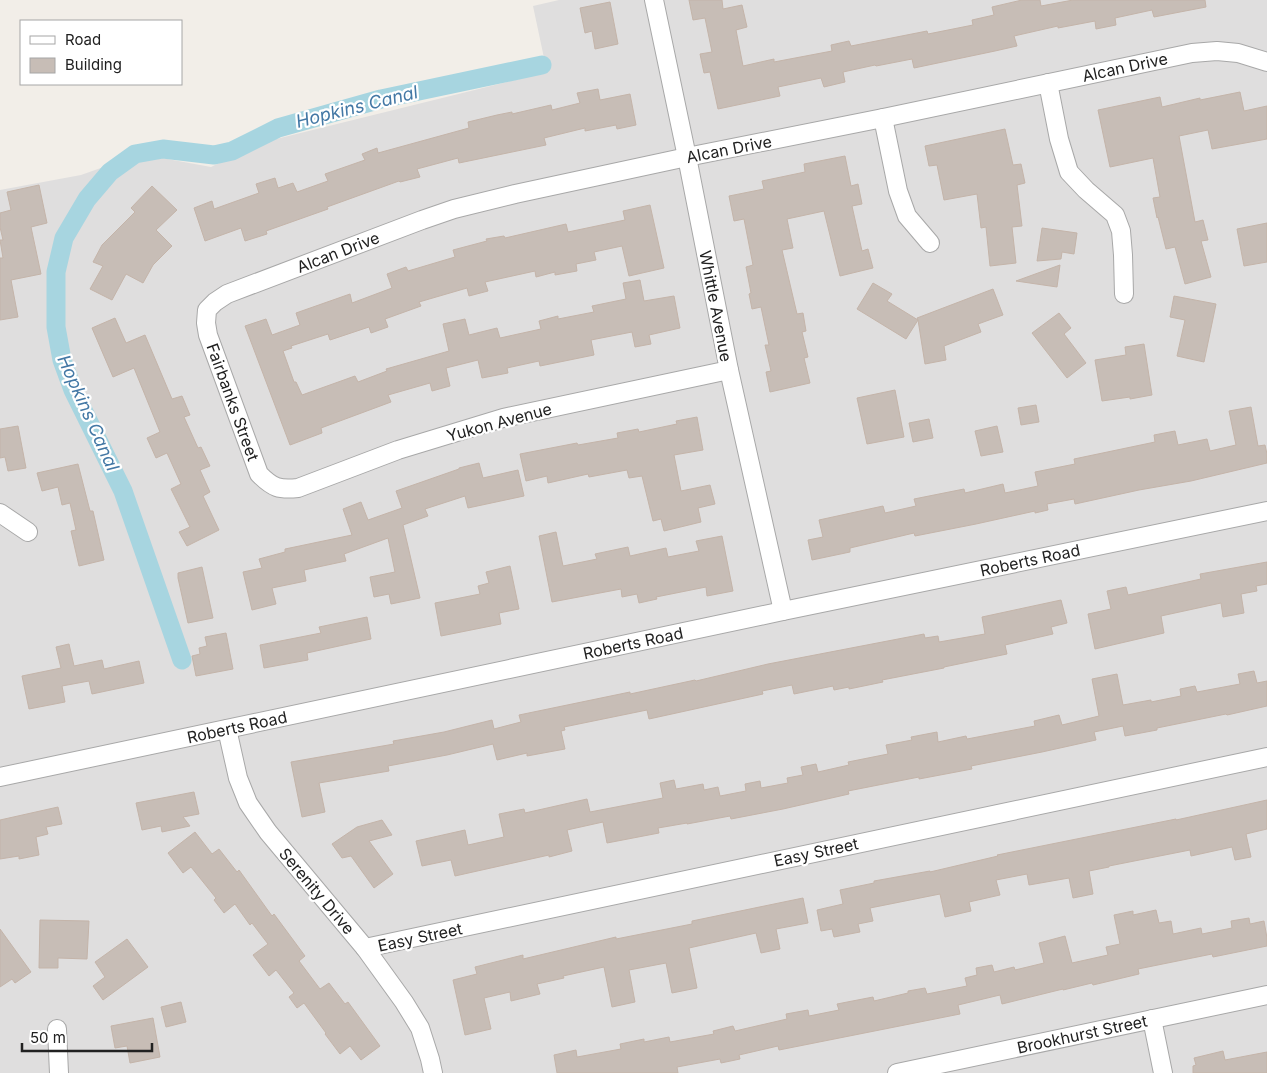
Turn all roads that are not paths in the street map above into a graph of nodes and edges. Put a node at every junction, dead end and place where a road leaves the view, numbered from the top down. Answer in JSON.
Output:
{"nodes":[{"id":1,"x":654,"y":0,"type":"edge"},
{"id":2,"x":1267,"y":62,"type":"edge"},
{"id":3,"x":1048,"y":83,"type":"junction"},
{"id":4,"x":883,"y":118,"type":"junction"},
{"id":5,"x":687,"y":157,"type":"junction"},
{"id":6,"x":930,"y":243,"type":"dead end"},
{"id":7,"x":1124,"y":294,"type":"dead end"},
{"id":8,"x":207,"y":310,"type":"joint"},
{"id":9,"x":729,"y":370,"type":"junction"},
{"id":10,"x":274,"y":487,"type":"joint"},
{"id":11,"x":1267,"y":511,"type":"edge"},
{"id":12,"x":0,"y":513,"type":"edge"},
{"id":13,"x":28,"y":532,"type":"dead end"},
{"id":14,"x":783,"y":611,"type":"junction"},
{"id":15,"x":227,"y":729,"type":"junction"},
{"id":16,"x":1267,"y":757,"type":"edge"},
{"id":17,"x":0,"y":777,"type":"edge"},
{"id":18,"x":365,"y":948,"type":"junction"},
{"id":19,"x":1267,"y":995,"type":"edge"},
{"id":20,"x":1152,"y":1019,"type":"junction"},
{"id":21,"x":57,"y":1029,"type":"dead end"},
{"id":22,"x":59,"y":1073,"type":"edge"},
{"id":23,"x":433,"y":1073,"type":"edge"},
{"id":24,"x":897,"y":1073,"type":"edge"},
{"id":25,"x":1163,"y":1073,"type":"edge"}],
"edges":[{"from":1,"to":5,"type":"street","name":"Whittle Avenue"},
{"from":2,"to":3,"type":"street","name":"Alcan Drive"},
{"from":3,"to":4,"type":"street","name":"Alcan Drive"},
{"from":3,"to":7,"type":"street"},
{"from":4,"to":5,"type":"street","name":"Alcan Drive"},
{"from":4,"to":6,"type":"street"},
{"from":5,"to":8,"type":"street","name":"Alcan Drive"},
{"from":5,"to":9,"type":"street","name":"Whittle Avenue"},
{"from":8,"to":10,"type":"street","name":"Fairbanks Street"},
{"from":9,"to":10,"type":"street","name":"Yukon Avenue"},
{"from":9,"to":14,"type":"street","name":"Whittle Avenue"},
{"from":11,"to":14,"type":"street","name":"Roberts Road"},
{"from":12,"to":13,"type":"street"},
{"from":14,"to":15,"type":"street","name":"Roberts Road"},
{"from":15,"to":17,"type":"street","name":"Roberts Road"},
{"from":15,"to":18,"type":"street","name":"Serenity Drive"},
{"from":16,"to":18,"type":"street","name":"Easy Street"},
{"from":18,"to":23,"type":"street","name":"Serenity Drive"},
{"from":19,"to":20,"type":"street","name":"Brookhurst Street"},
{"from":20,"to":24,"type":"street","name":"Brookhurst Street"},
{"from":20,"to":25,"type":"street"},
{"from":21,"to":22,"type":"street"}]}
